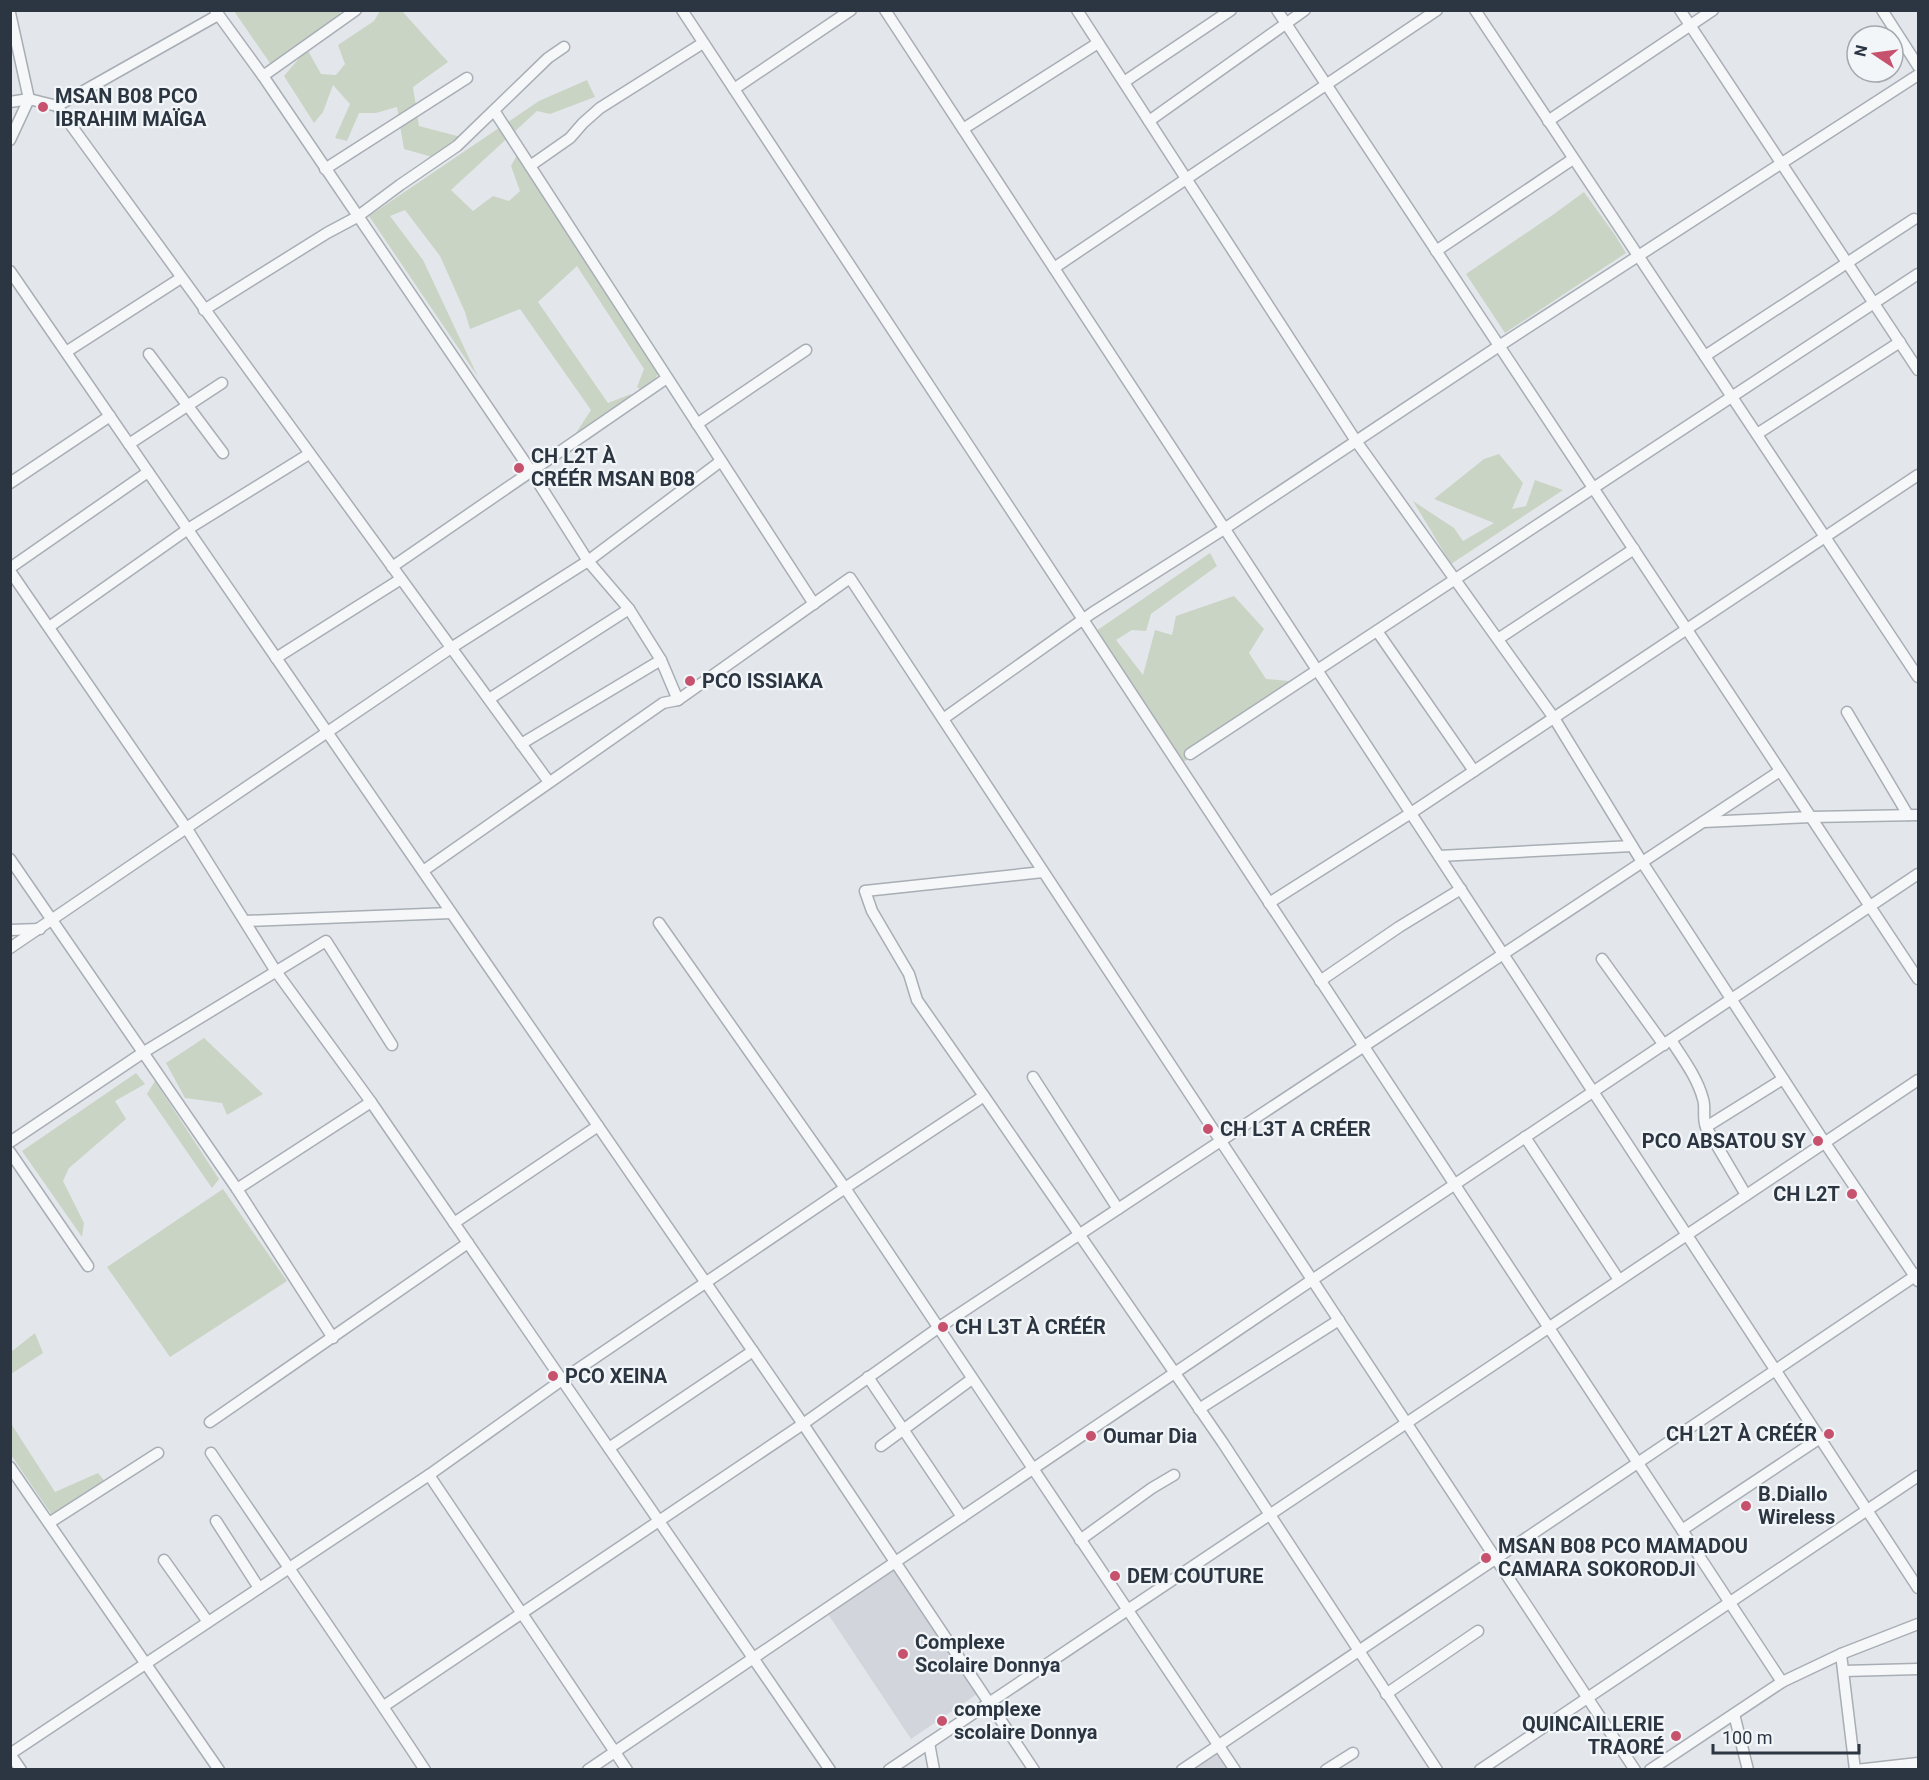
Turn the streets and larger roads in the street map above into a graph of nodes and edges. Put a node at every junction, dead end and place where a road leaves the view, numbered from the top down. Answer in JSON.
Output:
{"nodes":[{"id":1,"x":356,"y":10,"type":"edge"},
{"id":2,"x":682,"y":10,"type":"edge"},
{"id":3,"x":851,"y":10,"type":"edge"},
{"id":4,"x":885,"y":10,"type":"edge"},
{"id":5,"x":1077,"y":10,"type":"edge"},
{"id":6,"x":1231,"y":10,"type":"edge"},
{"id":7,"x":1277,"y":10,"type":"edge"},
{"id":8,"x":1305,"y":10,"type":"edge"},
{"id":9,"x":1437,"y":10,"type":"edge"},
{"id":10,"x":1475,"y":10,"type":"edge"},
{"id":11,"x":1680,"y":10,"type":"edge"},
{"id":12,"x":1713,"y":10,"type":"edge"},
{"id":13,"x":1882,"y":10,"type":"edge"},
{"id":14,"x":10,"y":13,"type":"edge"},
{"id":15,"x":216,"y":13,"type":"edge"},
{"id":16,"x":1286,"y":24,"type":"junction"},
{"id":17,"x":1690,"y":26,"type":"junction"},
{"id":18,"x":703,"y":43,"type":"junction"},
{"id":19,"x":1098,"y":43,"type":"junction"},
{"id":20,"x":564,"y":47,"type":"dead end"},
{"id":21,"x":1918,"y":66,"type":"edge"},
{"id":22,"x":1918,"y":75,"type":"edge"},
{"id":23,"x":263,"y":76,"type":"junction"},
{"id":24,"x":468,"y":78,"type":"dead end"},
{"id":25,"x":1124,"y":82,"type":"junction"},
{"id":26,"x":1326,"y":85,"type":"junction"},
{"id":27,"x":734,"y":89,"type":"junction"},
{"id":28,"x":29,"y":99,"type":"junction"},
{"id":29,"x":10,"y":102,"type":"edge"},
{"id":30,"x":57,"y":106,"type":"junction"},
{"id":31,"x":495,"y":111,"type":"junction"},
{"id":32,"x":1149,"y":121,"type":"junction"},
{"id":33,"x":1548,"y":121,"type":"junction"},
{"id":34,"x":963,"y":129,"type":"junction"},
{"id":35,"x":10,"y":140,"type":"edge"},
{"id":36,"x":1573,"y":159,"type":"junction"},
{"id":37,"x":1782,"y":164,"type":"junction"},
{"id":38,"x":530,"y":166,"type":"junction"},
{"id":39,"x":325,"y":169,"type":"junction"},
{"id":40,"x":1186,"y":179,"type":"junction"},
{"id":41,"x":357,"y":217,"type":"junction"},
{"id":42,"x":1914,"y":219,"type":"dead end"},
{"id":43,"x":1436,"y":251,"type":"junction"},
{"id":44,"x":1638,"y":256,"type":"junction"},
{"id":45,"x":1847,"y":263,"type":"junction"},
{"id":46,"x":1054,"y":268,"type":"junction"},
{"id":47,"x":10,"y":272,"type":"edge"},
{"id":48,"x":1918,"y":274,"type":"edge"},
{"id":49,"x":181,"y":278,"type":"junction"},
{"id":50,"x":1874,"y":303,"type":"junction"},
{"id":51,"x":204,"y":310,"type":"junction"},
{"id":52,"x":1900,"y":342,"type":"junction"},
{"id":53,"x":1499,"y":346,"type":"junction"},
{"id":54,"x":806,"y":350,"type":"dead end"},
{"id":55,"x":66,"y":352,"type":"junction"},
{"id":56,"x":149,"y":354,"type":"dead end"},
{"id":57,"x":1705,"y":356,"type":"junction"},
{"id":58,"x":1918,"y":370,"type":"edge"},
{"id":59,"x":667,"y":378,"type":"junction"},
{"id":60,"x":222,"y":383,"type":"dead end"},
{"id":61,"x":1732,"y":397,"type":"junction"},
{"id":62,"x":187,"y":406,"type":"junction"},
{"id":63,"x":110,"y":416,"type":"junction"},
{"id":64,"x":697,"y":424,"type":"junction"},
{"id":65,"x":1757,"y":434,"type":"junction"},
{"id":66,"x":1356,"y":441,"type":"junction"},
{"id":67,"x":129,"y":444,"type":"junction"},
{"id":68,"x":223,"y":453,"type":"dead end"},
{"id":69,"x":309,"y":454,"type":"junction"},
{"id":70,"x":721,"y":461,"type":"junction"},
{"id":71,"x":531,"y":471,"type":"junction"},
{"id":72,"x":148,"y":472,"type":"junction"},
{"id":73,"x":1918,"y":475,"type":"edge"},
{"id":74,"x":10,"y":483,"type":"edge"},
{"id":75,"x":1593,"y":488,"type":"junction"},
{"id":76,"x":188,"y":529,"type":"junction"},
{"id":77,"x":1224,"y":529,"type":"junction"},
{"id":78,"x":1825,"y":537,"type":"junction"},
{"id":79,"x":1634,"y":549,"type":"junction"},
{"id":80,"x":588,"y":561,"type":"junction"},
{"id":81,"x":392,"y":567,"type":"junction"},
{"id":82,"x":10,"y":569,"type":"edge"},
{"id":83,"x":401,"y":579,"type":"junction"},
{"id":84,"x":1456,"y":579,"type":"junction"},
{"id":85,"x":14,"y":584,"type":"edge"},
{"id":86,"x":814,"y":604,"type":"junction"},
{"id":87,"x":629,"y":609,"type":"junction"},
{"id":88,"x":1083,"y":620,"type":"junction"},
{"id":89,"x":49,"y":627,"type":"junction"},
{"id":90,"x":1687,"y":629,"type":"junction"},
{"id":91,"x":1377,"y":631,"type":"junction"},
{"id":92,"x":1498,"y":639,"type":"junction"},
{"id":93,"x":451,"y":648,"type":"junction"},
{"id":94,"x":276,"y":658,"type":"junction"},
{"id":95,"x":661,"y":660,"type":"junction"},
{"id":96,"x":1317,"y":670,"type":"junction"},
{"id":97,"x":1917,"y":673,"type":"edge"},
{"id":98,"x":489,"y":699,"type":"junction"},
{"id":99,"x":678,"y":700,"type":"junction"},
{"id":100,"x":1847,"y":712,"type":"dead end"},
{"id":101,"x":1554,"y":718,"type":"junction"},
{"id":102,"x":943,"y":719,"type":"junction"},
{"id":103,"x":327,"y":732,"type":"junction"},
{"id":104,"x":521,"y":744,"type":"junction"},
{"id":105,"x":1190,"y":754,"type":"dead end"},
{"id":106,"x":1474,"y":771,"type":"junction"},
{"id":107,"x":1780,"y":771,"type":"junction"},
{"id":108,"x":549,"y":782,"type":"junction"},
{"id":109,"x":1411,"y":813,"type":"junction"},
{"id":110,"x":1913,"y":815,"type":"edge"},
{"id":111,"x":1811,"y":817,"type":"junction"},
{"id":112,"x":1703,"y":822,"type":"junction"},
{"id":113,"x":187,"y":829,"type":"junction"},
{"id":114,"x":1632,"y":846,"type":"junction"},
{"id":115,"x":1439,"y":856,"type":"junction"},
{"id":116,"x":10,"y":859,"type":"edge"},
{"id":117,"x":1642,"y":862,"type":"junction"},
{"id":118,"x":423,"y":871,"type":"junction"},
{"id":119,"x":1043,"y":872,"type":"junction"},
{"id":120,"x":1918,"y":874,"type":"edge"},
{"id":121,"x":1461,"y":889,"type":"junction"},
{"id":122,"x":1269,"y":903,"type":"junction"},
{"id":123,"x":1870,"y":906,"type":"junction"},
{"id":124,"x":451,"y":913,"type":"junction"},
{"id":125,"x":51,"y":919,"type":"junction"},
{"id":126,"x":246,"y":921,"type":"junction"},
{"id":127,"x":658,"y":922,"type":"dead end"},
{"id":128,"x":41,"y":929,"type":"junction"},
{"id":129,"x":10,"y":930,"type":"edge"},
{"id":130,"x":10,"y":948,"type":"edge"},
{"id":131,"x":1503,"y":954,"type":"junction"},
{"id":132,"x":1602,"y":959,"type":"dead end"},
{"id":133,"x":275,"y":970,"type":"junction"},
{"id":134,"x":1918,"y":979,"type":"edge"},
{"id":135,"x":1320,"y":981,"type":"junction"},
{"id":136,"x":1731,"y":999,"type":"junction"},
{"id":137,"x":1668,"y":1042,"type":"junction"},
{"id":138,"x":392,"y":1045,"type":"dead end"},
{"id":139,"x":1364,"y":1046,"type":"junction"},
{"id":140,"x":144,"y":1052,"type":"junction"},
{"id":141,"x":1033,"y":1077,"type":"dead end"},
{"id":142,"x":1784,"y":1079,"type":"junction"},
{"id":143,"x":1918,"y":1080,"type":"edge"},
{"id":144,"x":1593,"y":1092,"type":"junction"},
{"id":145,"x":984,"y":1096,"type":"junction"},
{"id":146,"x":371,"y":1102,"type":"junction"},
{"id":147,"x":598,"y":1126,"type":"junction"},
{"id":148,"x":1706,"y":1127,"type":"junction"},
{"id":149,"x":1525,"y":1137,"type":"junction"},
{"id":150,"x":1221,"y":1141,"type":"junction"},
{"id":151,"x":10,"y":1142,"type":"edge"},
{"id":152,"x":1825,"y":1143,"type":"junction"},
{"id":153,"x":10,"y":1152,"type":"edge"},
{"id":154,"x":1454,"y":1185,"type":"junction"},
{"id":155,"x":845,"y":1188,"type":"junction"},
{"id":156,"x":237,"y":1189,"type":"junction"},
{"id":157,"x":1746,"y":1196,"type":"junction"},
{"id":158,"x":1118,"y":1209,"type":"junction"},
{"id":159,"x":454,"y":1223,"type":"junction"},
{"id":160,"x":1079,"y":1235,"type":"junction"},
{"id":161,"x":1687,"y":1235,"type":"junction"},
{"id":162,"x":468,"y":1243,"type":"junction"},
{"id":163,"x":88,"y":1266,"type":"dead end"},
{"id":164,"x":1917,"y":1277,"type":"edge"},
{"id":165,"x":1312,"y":1280,"type":"junction"},
{"id":166,"x":1619,"y":1280,"type":"junction"},
{"id":167,"x":706,"y":1283,"type":"junction"},
{"id":168,"x":1339,"y":1320,"type":"junction"},
{"id":169,"x":938,"y":1328,"type":"junction"},
{"id":170,"x":1549,"y":1328,"type":"junction"},
{"id":171,"x":333,"y":1338,"type":"junction"},
{"id":172,"x":753,"y":1351,"type":"junction"},
{"id":173,"x":1776,"y":1370,"type":"junction"},
{"id":174,"x":1174,"y":1373,"type":"junction"},
{"id":175,"x":868,"y":1377,"type":"junction"},
{"id":176,"x":972,"y":1379,"type":"junction"},
{"id":177,"x":562,"y":1380,"type":"junction"},
{"id":178,"x":1199,"y":1409,"type":"junction"},
{"id":179,"x":210,"y":1422,"type":"dead end"},
{"id":180,"x":1406,"y":1423,"type":"junction"},
{"id":181,"x":803,"y":1424,"type":"junction"},
{"id":182,"x":903,"y":1429,"type":"junction"},
{"id":183,"x":1820,"y":1438,"type":"junction"},
{"id":184,"x":881,"y":1446,"type":"dead end"},
{"id":185,"x":609,"y":1448,"type":"junction"},
{"id":186,"x":158,"y":1453,"type":"dead end"},
{"id":187,"x":211,"y":1453,"type":"dead end"},
{"id":188,"x":1638,"y":1463,"type":"junction"},
{"id":189,"x":10,"y":1467,"type":"edge"},
{"id":190,"x":1032,"y":1469,"type":"junction"},
{"id":191,"x":429,"y":1475,"type":"junction"},
{"id":192,"x":1174,"y":1475,"type":"dead end"},
{"id":193,"x":1918,"y":1476,"type":"edge"},
{"id":194,"x":1867,"y":1510,"type":"junction"},
{"id":195,"x":1270,"y":1514,"type":"junction"},
{"id":196,"x":962,"y":1517,"type":"junction"},
{"id":197,"x":216,"y":1521,"type":"dead end"},
{"id":198,"x":658,"y":1521,"type":"junction"},
{"id":199,"x":49,"y":1523,"type":"junction"},
{"id":200,"x":1682,"y":1530,"type":"junction"},
{"id":201,"x":1080,"y":1539,"type":"junction"},
{"id":202,"x":1496,"y":1558,"type":"junction"},
{"id":203,"x":164,"y":1560,"type":"dead end"},
{"id":204,"x":895,"y":1562,"type":"junction"},
{"id":205,"x":288,"y":1569,"type":"junction"},
{"id":206,"x":259,"y":1588,"type":"junction"},
{"id":207,"x":1918,"y":1588,"type":"edge"},
{"id":208,"x":1730,"y":1603,"type":"junction"},
{"id":209,"x":1128,"y":1609,"type":"junction"},
{"id":210,"x":522,"y":1613,"type":"junction"},
{"id":211,"x":208,"y":1622,"type":"junction"},
{"id":212,"x":1918,"y":1624,"type":"edge"},
{"id":213,"x":1478,"y":1631,"type":"dead end"},
{"id":214,"x":1359,"y":1650,"type":"junction"},
{"id":215,"x":1841,"y":1654,"type":"junction"},
{"id":216,"x":753,"y":1658,"type":"junction"},
{"id":217,"x":146,"y":1664,"type":"junction"},
{"id":218,"x":1918,"y":1669,"type":"edge"},
{"id":219,"x":1844,"y":1671,"type":"junction"},
{"id":220,"x":1782,"y":1682,"type":"junction"},
{"id":221,"x":1386,"y":1694,"type":"junction"},
{"id":222,"x":1588,"y":1699,"type":"junction"},
{"id":223,"x":989,"y":1702,"type":"junction"},
{"id":224,"x":384,"y":1706,"type":"junction"},
{"id":225,"x":1734,"y":1714,"type":"junction"},
{"id":226,"x":929,"y":1743,"type":"junction"},
{"id":227,"x":1217,"y":1746,"type":"junction"},
{"id":228,"x":615,"y":1751,"type":"junction"},
{"id":229,"x":1353,"y":1753,"type":"dead end"},
{"id":230,"x":11,"y":1754,"type":"edge"},
{"id":231,"x":1918,"y":1763,"type":"edge"},
{"id":232,"x":421,"y":1768,"type":"edge"},
{"id":233,"x":21,"y":1770,"type":"edge"},
{"id":234,"x":219,"y":1770,"type":"edge"},
{"id":235,"x":588,"y":1770,"type":"edge"},
{"id":236,"x":627,"y":1770,"type":"edge"},
{"id":237,"x":830,"y":1770,"type":"edge"},
{"id":238,"x":889,"y":1770,"type":"edge"},
{"id":239,"x":934,"y":1770,"type":"edge"},
{"id":240,"x":1034,"y":1770,"type":"edge"},
{"id":241,"x":1182,"y":1770,"type":"edge"},
{"id":242,"x":1235,"y":1770,"type":"edge"},
{"id":243,"x":1326,"y":1770,"type":"edge"},
{"id":244,"x":1437,"y":1770,"type":"edge"},
{"id":245,"x":1480,"y":1770,"type":"edge"},
{"id":246,"x":1635,"y":1770,"type":"edge"},
{"id":247,"x":1650,"y":1770,"type":"edge"},
{"id":248,"x":1748,"y":1770,"type":"edge"},
{"id":249,"x":1855,"y":1770,"type":"edge"}],
"edges":[{"from":1,"to":23,"type":"street"},
{"from":2,"to":18,"type":"street"},
{"from":3,"to":27,"type":"street"},
{"from":4,"to":34,"type":"street"},
{"from":5,"to":19,"type":"street"},
{"from":6,"to":25,"type":"street"},
{"from":7,"to":16,"type":"street"},
{"from":8,"to":16,"type":"street"},
{"from":9,"to":26,"type":"street"},
{"from":10,"to":33,"type":"street"},
{"from":11,"to":17,"type":"street"},
{"from":12,"to":17,"type":"street"},
{"from":13,"to":21,"type":"street"},
{"from":14,"to":28,"type":"street"},
{"from":15,"to":23,"type":"street"},
{"from":15,"to":30,"type":"street"},
{"from":16,"to":26,"type":"street"},
{"from":16,"to":32,"type":"street"},
{"from":17,"to":33,"type":"street"},
{"from":17,"to":37,"type":"street"},
{"from":18,"to":27,"type":"street"},
{"from":18,"to":38,"type":"street"},
{"from":19,"to":25,"type":"street"},
{"from":19,"to":34,"type":"street"},
{"from":20,"to":31,"type":"street"},
{"from":22,"to":37,"type":"street"},
{"from":23,"to":39,"type":"street"},
{"from":24,"to":39,"type":"street"},
{"from":25,"to":32,"type":"street"},
{"from":26,"to":40,"type":"street"},
{"from":26,"to":43,"type":"street"},
{"from":27,"to":88,"type":"street"},
{"from":28,"to":29,"type":"street"},
{"from":28,"to":30,"type":"street"},
{"from":28,"to":35,"type":"street"},
{"from":30,"to":49,"type":"street"},
{"from":31,"to":38,"type":"street"},
{"from":31,"to":41,"type":"street"},
{"from":32,"to":40,"type":"street"},
{"from":33,"to":36,"type":"street"},
{"from":34,"to":46,"type":"street"},
{"from":36,"to":43,"type":"street"},
{"from":36,"to":44,"type":"street"},
{"from":37,"to":44,"type":"street"},
{"from":37,"to":45,"type":"street"},
{"from":38,"to":59,"type":"street"},
{"from":39,"to":41,"type":"street"},
{"from":40,"to":46,"type":"street"},
{"from":40,"to":66,"type":"street"},
{"from":41,"to":51,"type":"street"},
{"from":41,"to":71,"type":"street"},
{"from":42,"to":45,"type":"street"},
{"from":43,"to":53,"type":"street"},
{"from":44,"to":53,"type":"street"},
{"from":44,"to":57,"type":"street"},
{"from":45,"to":50,"type":"street"},
{"from":45,"to":57,"type":"street"},
{"from":46,"to":77,"type":"street"},
{"from":47,"to":55,"type":"street"},
{"from":48,"to":50,"type":"street"},
{"from":49,"to":51,"type":"street"},
{"from":49,"to":55,"type":"street"},
{"from":50,"to":52,"type":"street"},
{"from":50,"to":61,"type":"street"},
{"from":51,"to":69,"type":"street"},
{"from":52,"to":58,"type":"street"},
{"from":52,"to":65,"type":"street"},
{"from":53,"to":66,"type":"street"},
{"from":53,"to":75,"type":"street"},
{"from":54,"to":64,"type":"street"},
{"from":55,"to":63,"type":"street"},
{"from":56,"to":62,"type":"street"},
{"from":57,"to":61,"type":"street"},
{"from":59,"to":64,"type":"street"},
{"from":59,"to":71,"type":"street"},
{"from":60,"to":62,"type":"street"},
{"from":61,"to":65,"type":"street"},
{"from":61,"to":75,"type":"street"},
{"from":62,"to":67,"type":"street"},
{"from":62,"to":68,"type":"street"},
{"from":63,"to":67,"type":"street"},
{"from":63,"to":74,"type":"street"},
{"from":64,"to":70,"type":"street"},
{"from":65,"to":78,"type":"street"},
{"from":66,"to":77,"type":"street"},
{"from":66,"to":84,"type":"street"},
{"from":67,"to":72,"type":"street"},
{"from":69,"to":76,"type":"street"},
{"from":69,"to":81,"type":"street"},
{"from":70,"to":80,"type":"street"},
{"from":70,"to":86,"type":"street"},
{"from":71,"to":80,"type":"street"},
{"from":71,"to":81,"type":"street"},
{"from":72,"to":76,"type":"street"},
{"from":72,"to":82,"type":"street"},
{"from":73,"to":78,"type":"street"},
{"from":75,"to":79,"type":"street"},
{"from":75,"to":84,"type":"street"},
{"from":76,"to":89,"type":"street"},
{"from":76,"to":94,"type":"street"},
{"from":77,"to":88,"type":"street"},
{"from":77,"to":96,"type":"street"},
{"from":78,"to":90,"type":"street"},
{"from":78,"to":97,"type":"street"},
{"from":79,"to":90,"type":"street"},
{"from":79,"to":92,"type":"street"},
{"from":80,"to":87,"type":"street"},
{"from":80,"to":93,"type":"street"},
{"from":81,"to":83,"type":"street"},
{"from":82,"to":85,"type":"street"},
{"from":83,"to":93,"type":"street"},
{"from":83,"to":94,"type":"street"},
{"from":84,"to":91,"type":"street"},
{"from":84,"to":92,"type":"street"},
{"from":85,"to":89,"type":"street"},
{"from":86,"to":99,"type":"street"},
{"from":86,"to":102,"type":"street"},
{"from":87,"to":95,"type":"street"},
{"from":87,"to":98,"type":"street"},
{"from":88,"to":102,"type":"street"},
{"from":88,"to":122,"type":"street"},
{"from":89,"to":113,"type":"street"},
{"from":90,"to":101,"type":"street"},
{"from":90,"to":107,"type":"street"},
{"from":91,"to":96,"type":"street"},
{"from":91,"to":106,"type":"street"},
{"from":92,"to":101,"type":"street"},
{"from":93,"to":98,"type":"street"},
{"from":93,"to":103,"type":"street"},
{"from":94,"to":103,"type":"street"},
{"from":95,"to":99,"type":"street"},
{"from":95,"to":104,"type":"street"},
{"from":96,"to":105,"type":"street"},
{"from":96,"to":109,"type":"street"},
{"from":98,"to":104,"type":"street"},
{"from":99,"to":108,"type":"street"},
{"from":100,"to":110,"type":"street"},
{"from":101,"to":106,"type":"street"},
{"from":101,"to":114,"type":"street"},
{"from":102,"to":119,"type":"street"},
{"from":103,"to":113,"type":"street"},
{"from":103,"to":118,"type":"street"},
{"from":104,"to":108,"type":"street"},
{"from":106,"to":109,"type":"street"},
{"from":107,"to":111,"type":"street"},
{"from":107,"to":112,"type":"street"},
{"from":108,"to":118,"type":"street"},
{"from":109,"to":115,"type":"street"},
{"from":109,"to":122,"type":"street"},
{"from":110,"to":111,"type":"street"},
{"from":111,"to":112,"type":"street"},
{"from":111,"to":123,"type":"street"},
{"from":112,"to":117,"type":"street"},
{"from":113,"to":125,"type":"street"},
{"from":113,"to":126,"type":"street"},
{"from":114,"to":115,"type":"street"},
{"from":114,"to":117,"type":"street"},
{"from":115,"to":121,"type":"street"},
{"from":116,"to":125,"type":"street"},
{"from":117,"to":131,"type":"street"},
{"from":117,"to":136,"type":"street"},
{"from":118,"to":124,"type":"street"},
{"from":119,"to":145,"type":"street"},
{"from":119,"to":150,"type":"street"},
{"from":120,"to":123,"type":"street"},
{"from":121,"to":131,"type":"street"},
{"from":121,"to":135,"type":"street"},
{"from":122,"to":135,"type":"street"},
{"from":123,"to":134,"type":"street"},
{"from":123,"to":136,"type":"street"},
{"from":124,"to":126,"type":"street"},
{"from":124,"to":147,"type":"street"},
{"from":125,"to":128,"type":"street"},
{"from":125,"to":140,"type":"street"},
{"from":126,"to":133,"type":"street"},
{"from":127,"to":155,"type":"street"},
{"from":128,"to":129,"type":"street"},
{"from":128,"to":130,"type":"street"},
{"from":131,"to":139,"type":"street"},
{"from":131,"to":144,"type":"street"},
{"from":132,"to":137,"type":"street"},
{"from":133,"to":138,"type":"street"},
{"from":133,"to":140,"type":"street"},
{"from":133,"to":146,"type":"street"},
{"from":135,"to":139,"type":"street"},
{"from":136,"to":137,"type":"street"},
{"from":136,"to":142,"type":"street"},
{"from":137,"to":144,"type":"street"},
{"from":137,"to":148,"type":"street"},
{"from":139,"to":150,"type":"street"},
{"from":139,"to":154,"type":"street"},
{"from":140,"to":151,"type":"street"},
{"from":140,"to":156,"type":"street"},
{"from":141,"to":158,"type":"street"},
{"from":142,"to":148,"type":"street"},
{"from":142,"to":152,"type":"street"},
{"from":143,"to":152,"type":"street"},
{"from":144,"to":149,"type":"street"},
{"from":144,"to":161,"type":"street"},
{"from":145,"to":155,"type":"street"},
{"from":145,"to":160,"type":"street"},
{"from":146,"to":156,"type":"street"},
{"from":146,"to":159,"type":"street"},
{"from":147,"to":159,"type":"street"},
{"from":147,"to":167,"type":"street"},
{"from":148,"to":157,"type":"street"},
{"from":149,"to":154,"type":"street"},
{"from":149,"to":166,"type":"street"},
{"from":150,"to":158,"type":"street"},
{"from":150,"to":165,"type":"street"},
{"from":152,"to":157,"type":"street"},
{"from":152,"to":164,"type":"street"},
{"from":153,"to":163,"type":"street"},
{"from":154,"to":165,"type":"street"},
{"from":154,"to":170,"type":"street"},
{"from":155,"to":167,"type":"street"},
{"from":155,"to":169,"type":"street"},
{"from":156,"to":171,"type":"street"},
{"from":157,"to":161,"type":"street"},
{"from":158,"to":160,"type":"street"},
{"from":159,"to":162,"type":"street"},
{"from":160,"to":169,"type":"street"},
{"from":160,"to":174,"type":"street"},
{"from":161,"to":166,"type":"street"},
{"from":161,"to":173,"type":"street"},
{"from":162,"to":171,"type":"street"},
{"from":162,"to":177,"type":"street"},
{"from":164,"to":173,"type":"street"},
{"from":165,"to":168,"type":"street"},
{"from":165,"to":174,"type":"street"},
{"from":166,"to":170,"type":"street"},
{"from":167,"to":172,"type":"street"},
{"from":167,"to":177,"type":"street"},
{"from":168,"to":178,"type":"street"},
{"from":168,"to":180,"type":"street"},
{"from":169,"to":175,"type":"street"},
{"from":169,"to":176,"type":"street"},
{"from":170,"to":180,"type":"street"},
{"from":170,"to":188,"type":"street"},
{"from":171,"to":179,"type":"street"},
{"from":172,"to":181,"type":"street"},
{"from":172,"to":185,"type":"street"},
{"from":173,"to":183,"type":"street"},
{"from":173,"to":188,"type":"street"},
{"from":174,"to":178,"type":"street"},
{"from":174,"to":190,"type":"street"},
{"from":175,"to":181,"type":"street"},
{"from":175,"to":182,"type":"street"},
{"from":176,"to":182,"type":"street"},
{"from":176,"to":190,"type":"street"},
{"from":177,"to":185,"type":"street"},
{"from":177,"to":191,"type":"street"},
{"from":178,"to":195,"type":"street"},
{"from":180,"to":195,"type":"street"},
{"from":180,"to":202,"type":"street"},
{"from":181,"to":198,"type":"street"},
{"from":181,"to":204,"type":"street"},
{"from":182,"to":184,"type":"street"},
{"from":182,"to":196,"type":"street"},
{"from":183,"to":194,"type":"street"},
{"from":183,"to":200,"type":"street"},
{"from":185,"to":198,"type":"street"},
{"from":186,"to":199,"type":"street"},
{"from":187,"to":205,"type":"street"},
{"from":188,"to":200,"type":"street"},
{"from":188,"to":202,"type":"street"},
{"from":189,"to":199,"type":"street"},
{"from":190,"to":196,"type":"street"},
{"from":190,"to":201,"type":"street"},
{"from":191,"to":205,"type":"street"},
{"from":191,"to":210,"type":"street"},
{"from":192,"to":201,"type":"street"},
{"from":193,"to":194,"type":"street"},
{"from":194,"to":207,"type":"street"},
{"from":194,"to":208,"type":"street"},
{"from":195,"to":209,"type":"street"},
{"from":195,"to":214,"type":"street"},
{"from":196,"to":204,"type":"street"},
{"from":197,"to":206,"type":"street"},
{"from":198,"to":210,"type":"street"},
{"from":198,"to":216,"type":"street"},
{"from":199,"to":217,"type":"street"},
{"from":200,"to":208,"type":"street"},
{"from":201,"to":209,"type":"street"},
{"from":202,"to":214,"type":"street"},
{"from":202,"to":222,"type":"street"},
{"from":203,"to":211,"type":"street"},
{"from":204,"to":216,"type":"street"},
{"from":204,"to":223,"type":"street"},
{"from":205,"to":206,"type":"street"},
{"from":205,"to":224,"type":"street"},
{"from":206,"to":211,"type":"street"},
{"from":208,"to":220,"type":"street"},
{"from":208,"to":222,"type":"street"},
{"from":209,"to":223,"type":"street"},
{"from":209,"to":227,"type":"street"},
{"from":210,"to":224,"type":"street"},
{"from":210,"to":228,"type":"street"},
{"from":211,"to":217,"type":"street"},
{"from":212,"to":215,"type":"street"},
{"from":213,"to":221,"type":"street"},
{"from":214,"to":221,"type":"street"},
{"from":214,"to":227,"type":"street"},
{"from":215,"to":219,"type":"street"},
{"from":215,"to":220,"type":"street"},
{"from":216,"to":228,"type":"street"},
{"from":216,"to":237,"type":"street"},
{"from":217,"to":230,"type":"street"},
{"from":217,"to":234,"type":"street"},
{"from":218,"to":219,"type":"street"},
{"from":219,"to":249,"type":"street"},
{"from":220,"to":225,"type":"street"},
{"from":221,"to":244,"type":"street"},
{"from":222,"to":245,"type":"street"},
{"from":222,"to":246,"type":"street"},
{"from":223,"to":226,"type":"street"},
{"from":223,"to":240,"type":"street"},
{"from":224,"to":232,"type":"street"},
{"from":225,"to":247,"type":"street"},
{"from":225,"to":248,"type":"street"},
{"from":226,"to":238,"type":"street"},
{"from":226,"to":239,"type":"street"},
{"from":227,"to":241,"type":"street"},
{"from":227,"to":242,"type":"street"},
{"from":228,"to":235,"type":"street"},
{"from":228,"to":236,"type":"street"},
{"from":229,"to":243,"type":"street"},
{"from":230,"to":233,"type":"street"},
{"from":231,"to":249,"type":"street"}]}
